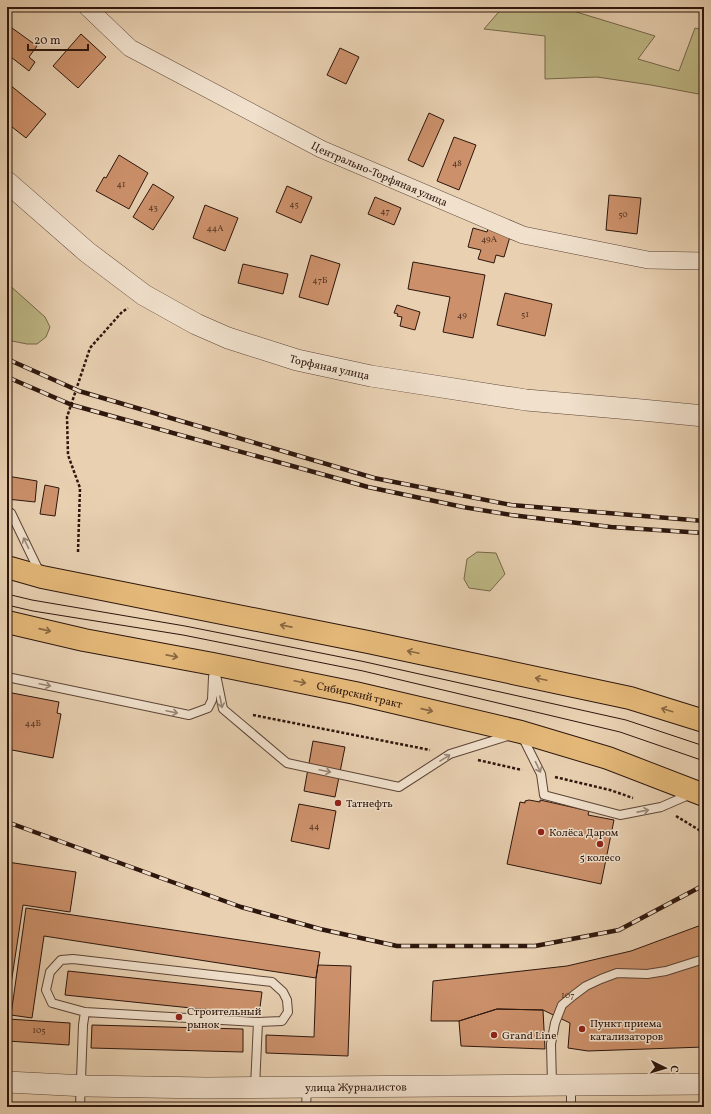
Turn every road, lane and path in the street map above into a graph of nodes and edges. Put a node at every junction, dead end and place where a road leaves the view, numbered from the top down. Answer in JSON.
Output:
{"nodes":[{"id":1,"x":87,"y":7,"type":"edge"},
{"id":2,"x":7,"y":182,"type":"edge"},
{"id":3,"x":704,"y":261,"type":"edge"},
{"id":4,"x":144,"y":295,"type":"junction"},
{"id":5,"x":704,"y":416,"type":"edge"},
{"id":6,"x":7,"y":512,"type":"edge"},
{"id":7,"x":78,"y":552,"type":"dead end"},
{"id":8,"x":7,"y":567,"type":"edge"},
{"id":9,"x":42,"y":577,"type":"junction"},
{"id":10,"x":7,"y":622,"type":"edge"},
{"id":11,"x":213,"y":664,"type":"junction"},
{"id":12,"x":7,"y":677,"type":"edge"},
{"id":13,"x":704,"y":721,"type":"edge"},
{"id":14,"x":521,"y":732,"type":"junction"},
{"id":15,"x":450,"y":754,"type":"junction"},
{"id":16,"x":541,"y":774,"type":"junction"},
{"id":17,"x":700,"y":793,"type":"edge"},
{"id":18,"x":661,"y":807,"type":"junction"},
{"id":19,"x":704,"y":833,"type":"edge"},
{"id":20,"x":704,"y":959,"type":"edge"},
{"id":21,"x":85,"y":1012,"type":"junction"},
{"id":22,"x":258,"y":1022,"type":"junction"},
{"id":23,"x":7,"y":1082,"type":"edge"},
{"id":24,"x":562,"y":1084,"type":"junction"},
{"id":25,"x":704,"y":1084,"type":"edge"},
{"id":26,"x":81,"y":1086,"type":"junction"},
{"id":27,"x":255,"y":1087,"type":"junction"},
{"id":28,"x":307,"y":1087,"type":"junction"},
{"id":29,"x":80,"y":1107,"type":"edge"},
{"id":30,"x":306,"y":1107,"type":"edge"},
{"id":31,"x":571,"y":1107,"type":"edge"}],
"edges":[{"from":1,"to":3,"type":"street","name":"Центрально-Торфяная улица"},
{"from":2,"to":4,"type":"street","name":"Торфяная улица"},
{"from":4,"to":5,"type":"street","name":"Торфяная улица"},
{"from":4,"to":7,"type":"path"},
{"from":9,"to":6,"type":"lane","one_way":true},
{"from":8,"to":9,"type":"main road"},
{"from":13,"to":9,"type":"main road","one_way":true},
{"from":10,"to":11,"type":"main road","name":"Сибирский тракт","one_way":true},
{"from":12,"to":11,"type":"lane","one_way":true},
{"from":11,"to":14,"type":"main road","name":"Сибирский тракт","one_way":true},
{"from":11,"to":15,"type":"lane","one_way":true},
{"from":14,"to":15,"type":"lane"},
{"from":14,"to":16,"type":"lane","one_way":true},
{"from":14,"to":17,"type":"main road","name":"Сибирский тракт"},
{"from":15,"to":16,"type":"path"},
{"from":16,"to":18,"type":"path"},
{"from":16,"to":18,"type":"lane","one_way":true},
{"from":17,"to":18,"type":"lane"},
{"from":18,"to":19,"type":"path"},
{"from":20,"to":24,"type":"lane"},
{"from":21,"to":22,"type":"lane"},
{"from":21,"to":22,"type":"lane"},
{"from":21,"to":26,"type":"lane"},
{"from":22,"to":27,"type":"lane"},
{"from":23,"to":26,"type":"street","name":"улица Журналистов"},
{"from":24,"to":25,"type":"street","name":"улица Журналистов"},
{"from":24,"to":28,"type":"street","name":"улица Журналистов"},
{"from":24,"to":31,"type":"lane"},
{"from":26,"to":27,"type":"street","name":"улица Журналистов"},
{"from":26,"to":29,"type":"lane"},
{"from":27,"to":28,"type":"street","name":"улица Журналистов"},
{"from":28,"to":30,"type":"lane"}]}
